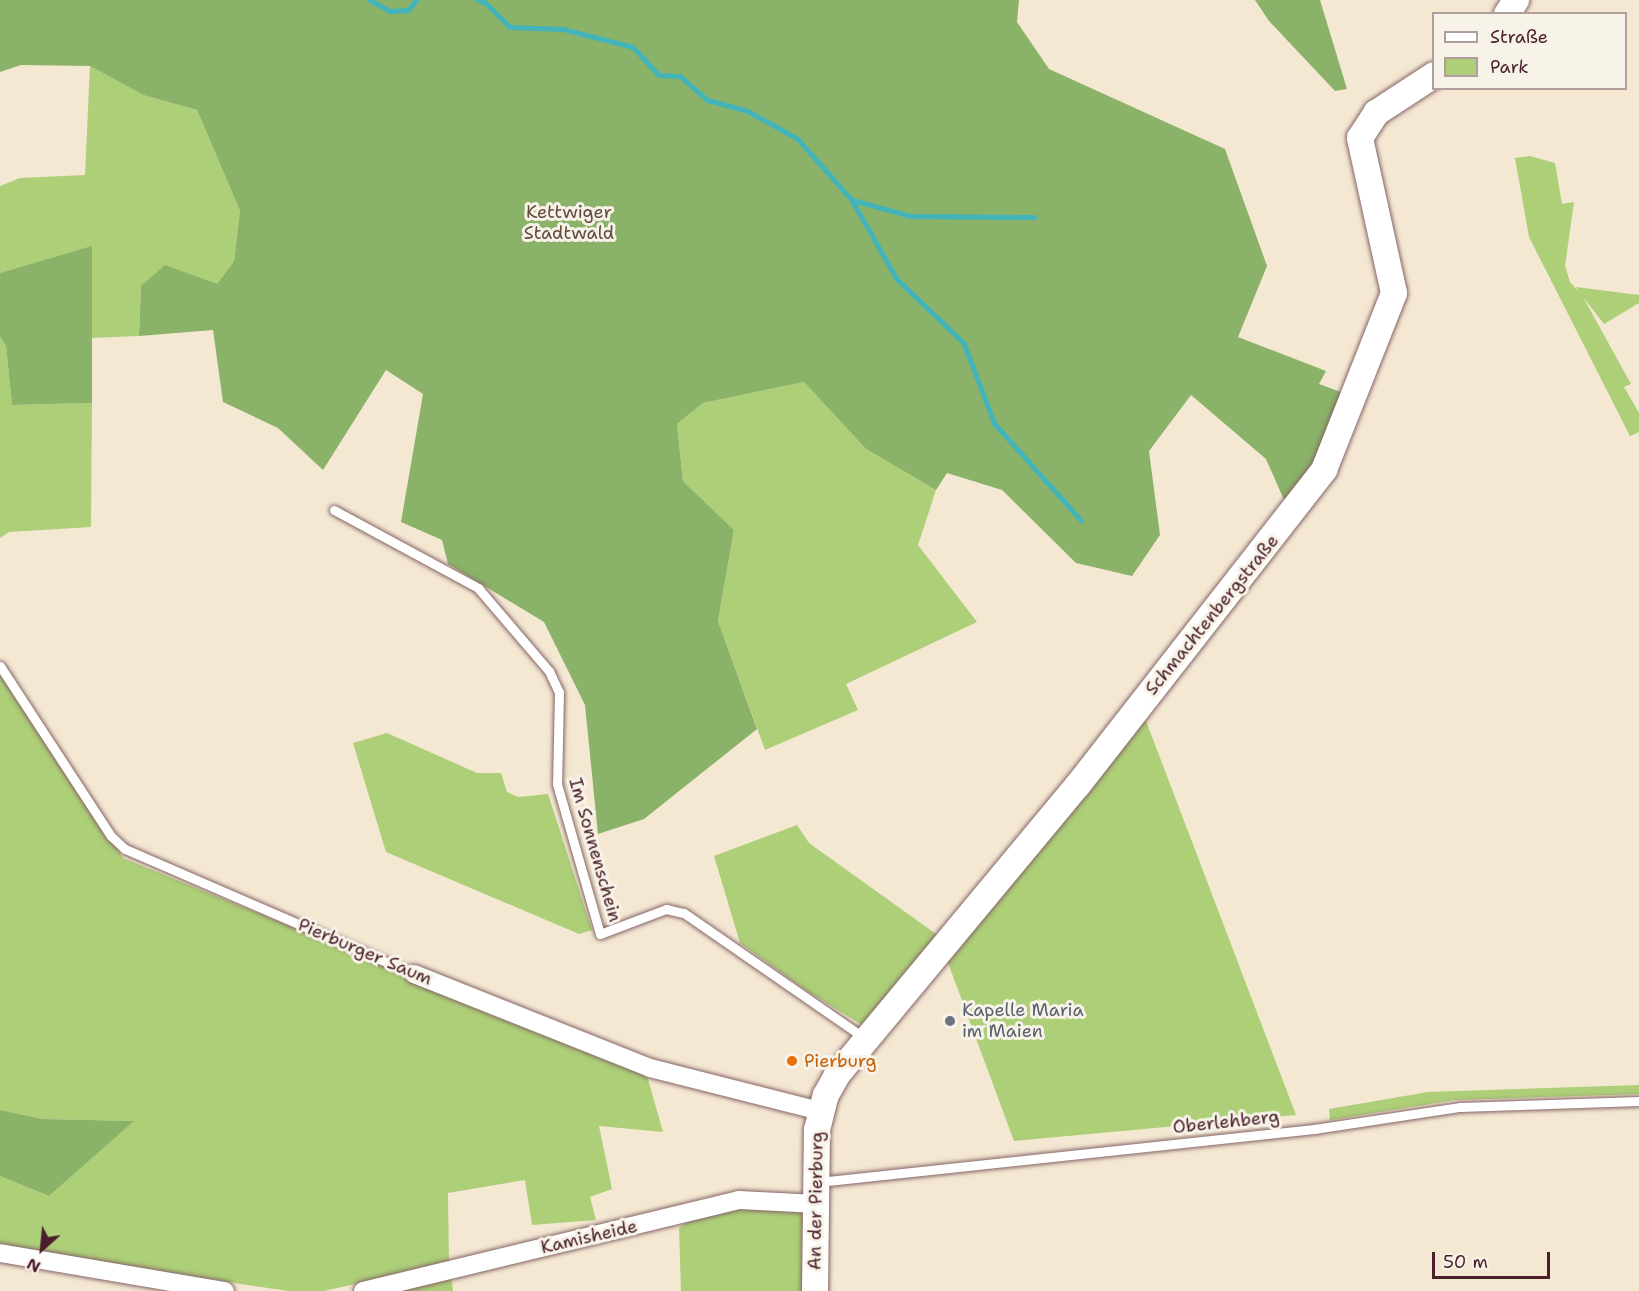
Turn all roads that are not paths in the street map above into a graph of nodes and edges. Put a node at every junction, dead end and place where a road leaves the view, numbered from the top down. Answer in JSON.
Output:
{"nodes":[{"id":1,"x":1432,"y":76,"type":"edge"},
{"id":2,"x":334,"y":510,"type":"dead end"},
{"id":3,"x":0,"y":666,"type":"edge"},
{"id":4,"x":414,"y":974,"type":"joint"},
{"id":5,"x":866,"y":1039,"type":"junction"},
{"id":6,"x":1639,"y":1101,"type":"edge"},
{"id":7,"x":820,"y":1111,"type":"junction"},
{"id":8,"x":816,"y":1193,"type":"junction"},
{"id":9,"x":0,"y":1253,"type":"edge"},
{"id":10,"x":225,"y":1291,"type":"edge"},
{"id":11,"x":363,"y":1291,"type":"edge"},
{"id":12,"x":815,"y":1291,"type":"edge"}],
"edges":[{"from":1,"to":5,"type":"street","name":"Schmachtenbergstraße"},
{"from":2,"to":5,"type":"lane","name":"Im Sonnenschein"},
{"from":3,"to":4,"type":"lane","name":"Pierburger Saum"},
{"from":4,"to":7,"type":"street","name":"Pierburger Saum"},
{"from":5,"to":7,"type":"street","name":"Schmachtenbergstraße"},
{"from":6,"to":8,"type":"lane","name":"Oberlehberg"},
{"from":7,"to":8,"type":"street","name":"An der Pierburg"},
{"from":8,"to":11,"type":"street","name":"Kamisheide"},
{"from":8,"to":12,"type":"street","name":"An der Pierburg"},
{"from":9,"to":10,"type":"street"}]}
